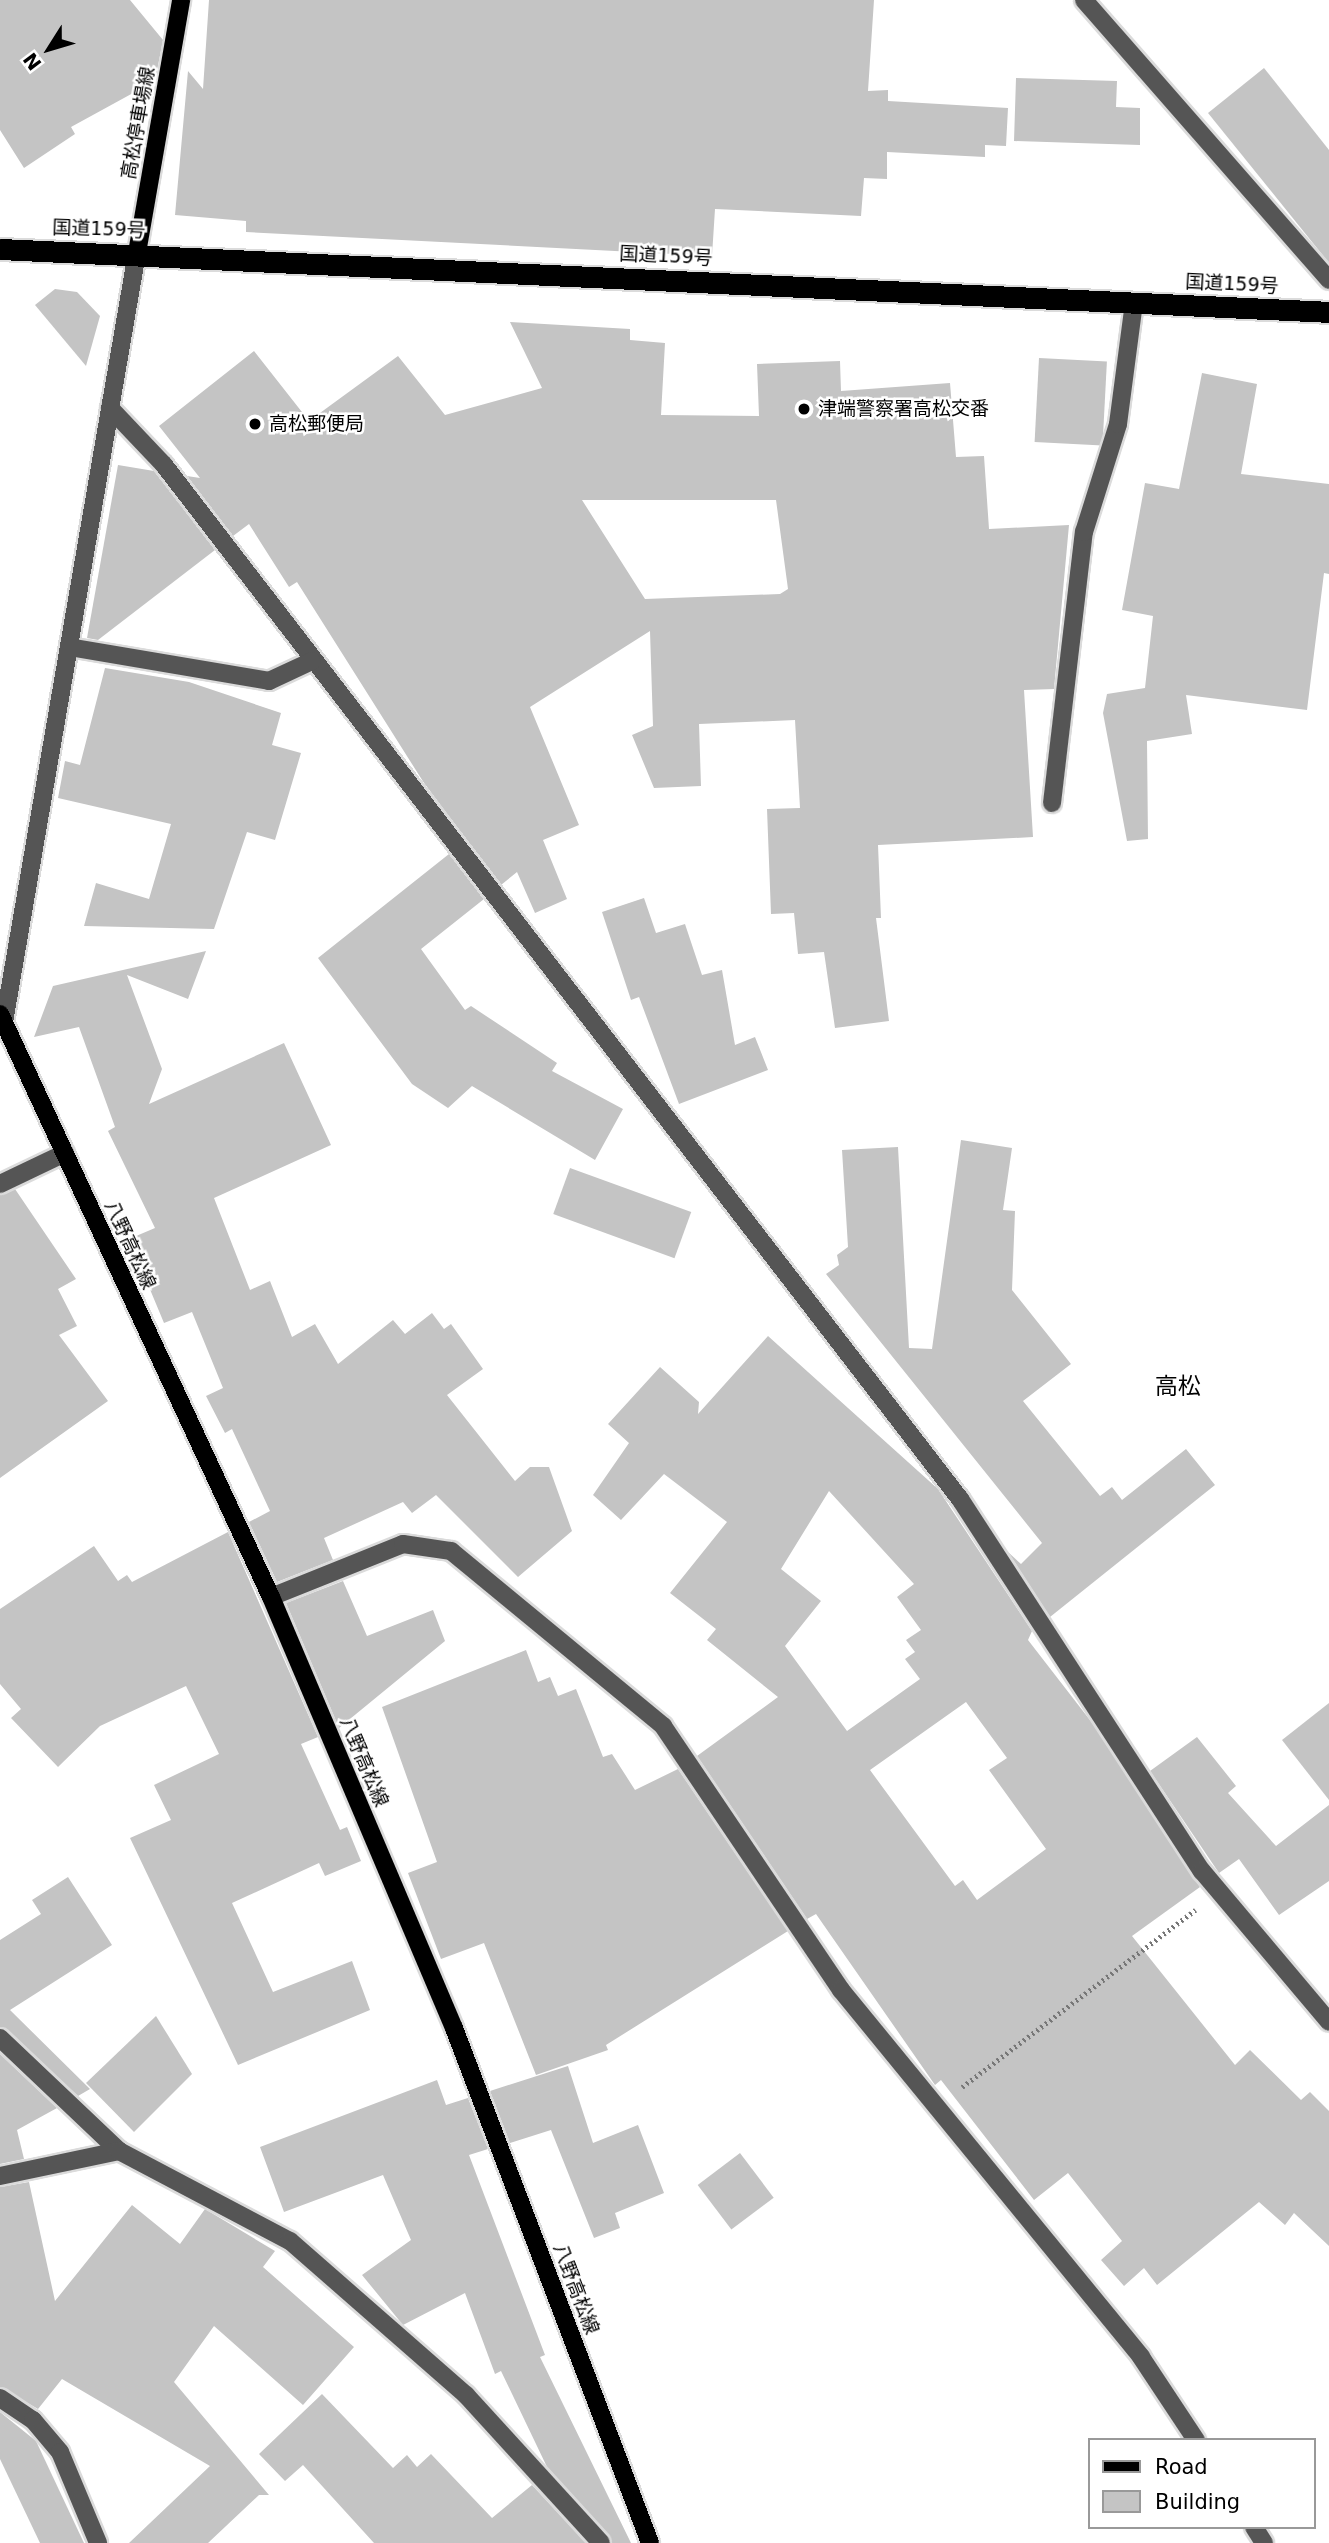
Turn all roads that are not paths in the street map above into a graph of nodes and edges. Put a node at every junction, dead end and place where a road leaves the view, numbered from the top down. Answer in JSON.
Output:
{"nodes":[{"id":1,"x":181,"y":0,"type":"edge"},
{"id":2,"x":1084,"y":0,"type":"edge"},
{"id":3,"x":0,"y":249,"type":"edge"},
{"id":4,"x":136,"y":253,"type":"junction"},
{"id":5,"x":1329,"y":280,"type":"edge"},
{"id":6,"x":1134,"y":302,"type":"junction"},
{"id":7,"x":1329,"y":312,"type":"edge"},
{"id":8,"x":110,"y":408,"type":"junction"},
{"id":9,"x":69,"y":647,"type":"junction"},
{"id":10,"x":312,"y":661,"type":"junction"},
{"id":11,"x":1052,"y":803,"type":"dead end"},
{"id":12,"x":2,"y":1018,"type":"edge"},
{"id":13,"x":65,"y":1153,"type":"junction"},
{"id":14,"x":0,"y":1184,"type":"edge"},
{"id":15,"x":271,"y":1597,"type":"junction"},
{"id":16,"x":1329,"y":2022,"type":"edge"},
{"id":17,"x":0,"y":2038,"type":"edge"},
{"id":18,"x":118,"y":2151,"type":"junction"},
{"id":19,"x":0,"y":2176,"type":"edge"},
{"id":20,"x":0,"y":2398,"type":"edge"},
{"id":21,"x":1195,"y":2438,"type":"edge"},
{"id":22,"x":98,"y":2543,"type":"edge"},
{"id":23,"x":601,"y":2543,"type":"edge"},
{"id":24,"x":650,"y":2543,"type":"edge"}],
"edges":[{"from":1,"to":4,"type":"main road","name":"高松停車場線"},
{"from":2,"to":5,"type":"street"},
{"from":3,"to":4,"type":"highway","name":"国道159号"},
{"from":4,"to":6,"type":"highway","name":"国道159号"},
{"from":4,"to":8,"type":"street"},
{"from":6,"to":7,"type":"highway","name":"国道159号"},
{"from":6,"to":11,"type":"street"},
{"from":8,"to":9,"type":"street"},
{"from":8,"to":10,"type":"street"},
{"from":9,"to":10,"type":"street"},
{"from":9,"to":12,"type":"street"},
{"from":10,"to":16,"type":"street"},
{"from":12,"to":13,"type":"main road","name":"八野高松線"},
{"from":13,"to":14,"type":"street"},
{"from":13,"to":15,"type":"main road","name":"八野高松線"},
{"from":15,"to":21,"type":"street"},
{"from":15,"to":24,"type":"main road","name":"八野高松線"},
{"from":17,"to":18,"type":"street"},
{"from":18,"to":19,"type":"street"},
{"from":18,"to":23,"type":"street"},
{"from":20,"to":22,"type":"street"}]}
